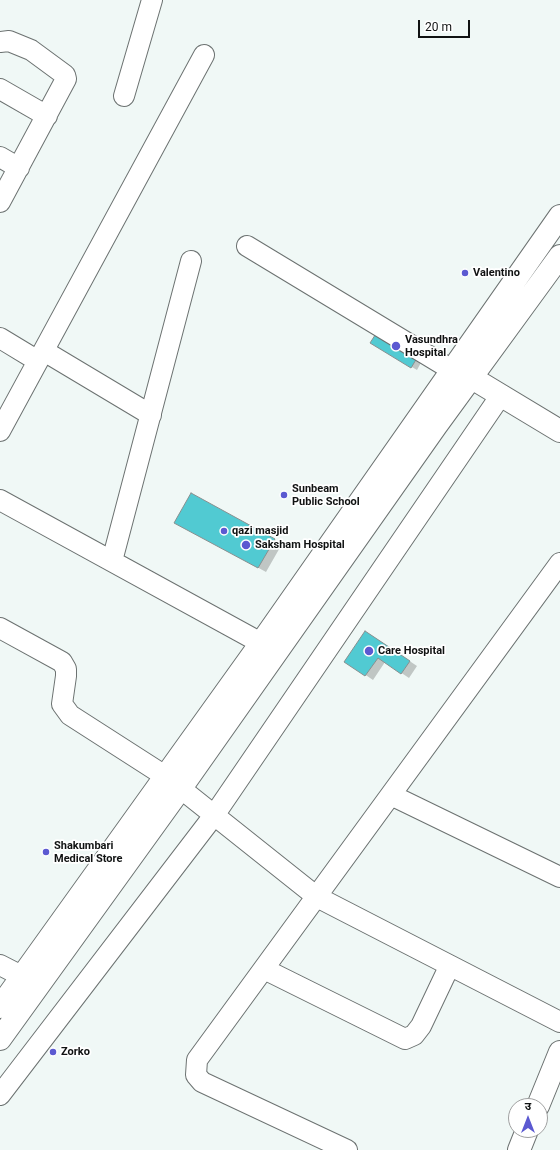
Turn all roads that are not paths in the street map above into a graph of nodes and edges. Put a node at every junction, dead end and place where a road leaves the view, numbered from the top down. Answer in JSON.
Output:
{"nodes":[{"id":1,"x":152,"y":0,"type":"edge"},
{"id":2,"x":0,"y":42,"type":"edge"},
{"id":3,"x":204,"y":55,"type":"dead end"},
{"id":4,"x":0,"y":90,"type":"edge"},
{"id":5,"x":124,"y":96,"type":"dead end"},
{"id":6,"x":48,"y":116,"type":"junction"},
{"id":7,"x":0,"y":157,"type":"edge"},
{"id":8,"x":19,"y":168,"type":"junction"},
{"id":9,"x":0,"y":202,"type":"edge"},
{"id":10,"x":560,"y":216,"type":"edge"},
{"id":11,"x":247,"y":246,"type":"dead end"},
{"id":12,"x":560,"y":256,"type":"edge"},
{"id":13,"x":191,"y":261,"type":"dead end"},
{"id":14,"x":0,"y":338,"type":"edge"},
{"id":15,"x":41,"y":356,"type":"junction"},
{"id":16,"x":460,"y":371,"type":"junction"},
{"id":17,"x":501,"y":395,"type":"junction"},
{"id":18,"x":6,"y":407,"type":"edge"},
{"id":19,"x":151,"y":415,"type":"junction"},
{"id":20,"x":560,"y":431,"type":"edge"},
{"id":21,"x":0,"y":432,"type":"edge"},
{"id":22,"x":0,"y":500,"type":"edge"},
{"id":23,"x":112,"y":562,"type":"junction"},
{"id":24,"x":560,"y":563,"type":"edge"},
{"id":25,"x":0,"y":628,"type":"edge"},
{"id":26,"x":261,"y":643,"type":"junction"},
{"id":27,"x":173,"y":782,"type":"junction"},
{"id":28,"x":392,"y":795,"type":"junction"},
{"id":29,"x":215,"y":814,"type":"junction"},
{"id":30,"x":560,"y":877,"type":"edge"},
{"id":31,"x":317,"y":897,"type":"junction"},
{"id":32,"x":0,"y":965,"type":"edge"},
{"id":33,"x":450,"y":967,"type":"junction"},
{"id":34,"x":264,"y":969,"type":"junction"},
{"id":35,"x":30,"y":981,"type":"junction"},
{"id":36,"x":0,"y":1007,"type":"edge"},
{"id":37,"x":560,"y":1022,"type":"edge"},
{"id":38,"x":0,"y":1039,"type":"edge"},
{"id":39,"x":560,"y":1052,"type":"edge"},
{"id":40,"x":0,"y":1096,"type":"edge"},
{"id":41,"x":541,"y":1098,"type":"edge"},
{"id":42,"x":524,"y":1138,"type":"edge"},
{"id":43,"x":347,"y":1150,"type":"edge"},
{"id":44,"x":519,"y":1150,"type":"edge"}],
"edges":[{"from":1,"to":5,"type":"street"},
{"from":2,"to":6,"type":"street"},
{"from":3,"to":15,"type":"street"},
{"from":4,"to":6,"type":"street"},
{"from":6,"to":8,"type":"street"},
{"from":7,"to":8,"type":"street"},
{"from":8,"to":9,"type":"street"},
{"from":10,"to":16,"type":"main road"},
{"from":11,"to":16,"type":"street"},
{"from":12,"to":16,"type":"main road"},
{"from":13,"to":19,"type":"street"},
{"from":14,"to":15,"type":"street"},
{"from":15,"to":18,"type":"street"},
{"from":15,"to":19,"type":"street"},
{"from":16,"to":17,"type":"main road"},
{"from":16,"to":26,"type":"main road"},
{"from":16,"to":27,"type":"main road"},
{"from":17,"to":20,"type":"main road"},
{"from":17,"to":29,"type":"street"},
{"from":18,"to":21,"type":"street"},
{"from":19,"to":23,"type":"street"},
{"from":22,"to":23,"type":"street"},
{"from":23,"to":26,"type":"street"},
{"from":24,"to":28,"type":"street"},
{"from":25,"to":27,"type":"street"},
{"from":26,"to":27,"type":"main road"},
{"from":27,"to":29,"type":"street"},
{"from":27,"to":35,"type":"main road"},
{"from":28,"to":30,"type":"street"},
{"from":28,"to":31,"type":"street"},
{"from":29,"to":31,"type":"street"},
{"from":29,"to":40,"type":"street"},
{"from":31,"to":33,"type":"street"},
{"from":31,"to":34,"type":"street"},
{"from":32,"to":35,"type":"street"},
{"from":33,"to":34,"type":"street"},
{"from":33,"to":37,"type":"street"},
{"from":34,"to":43,"type":"street"},
{"from":35,"to":36,"type":"main road"},
{"from":35,"to":38,"type":"main road"},
{"from":39,"to":41,"type":"main road"},
{"from":42,"to":44,"type":"main road"}]}
